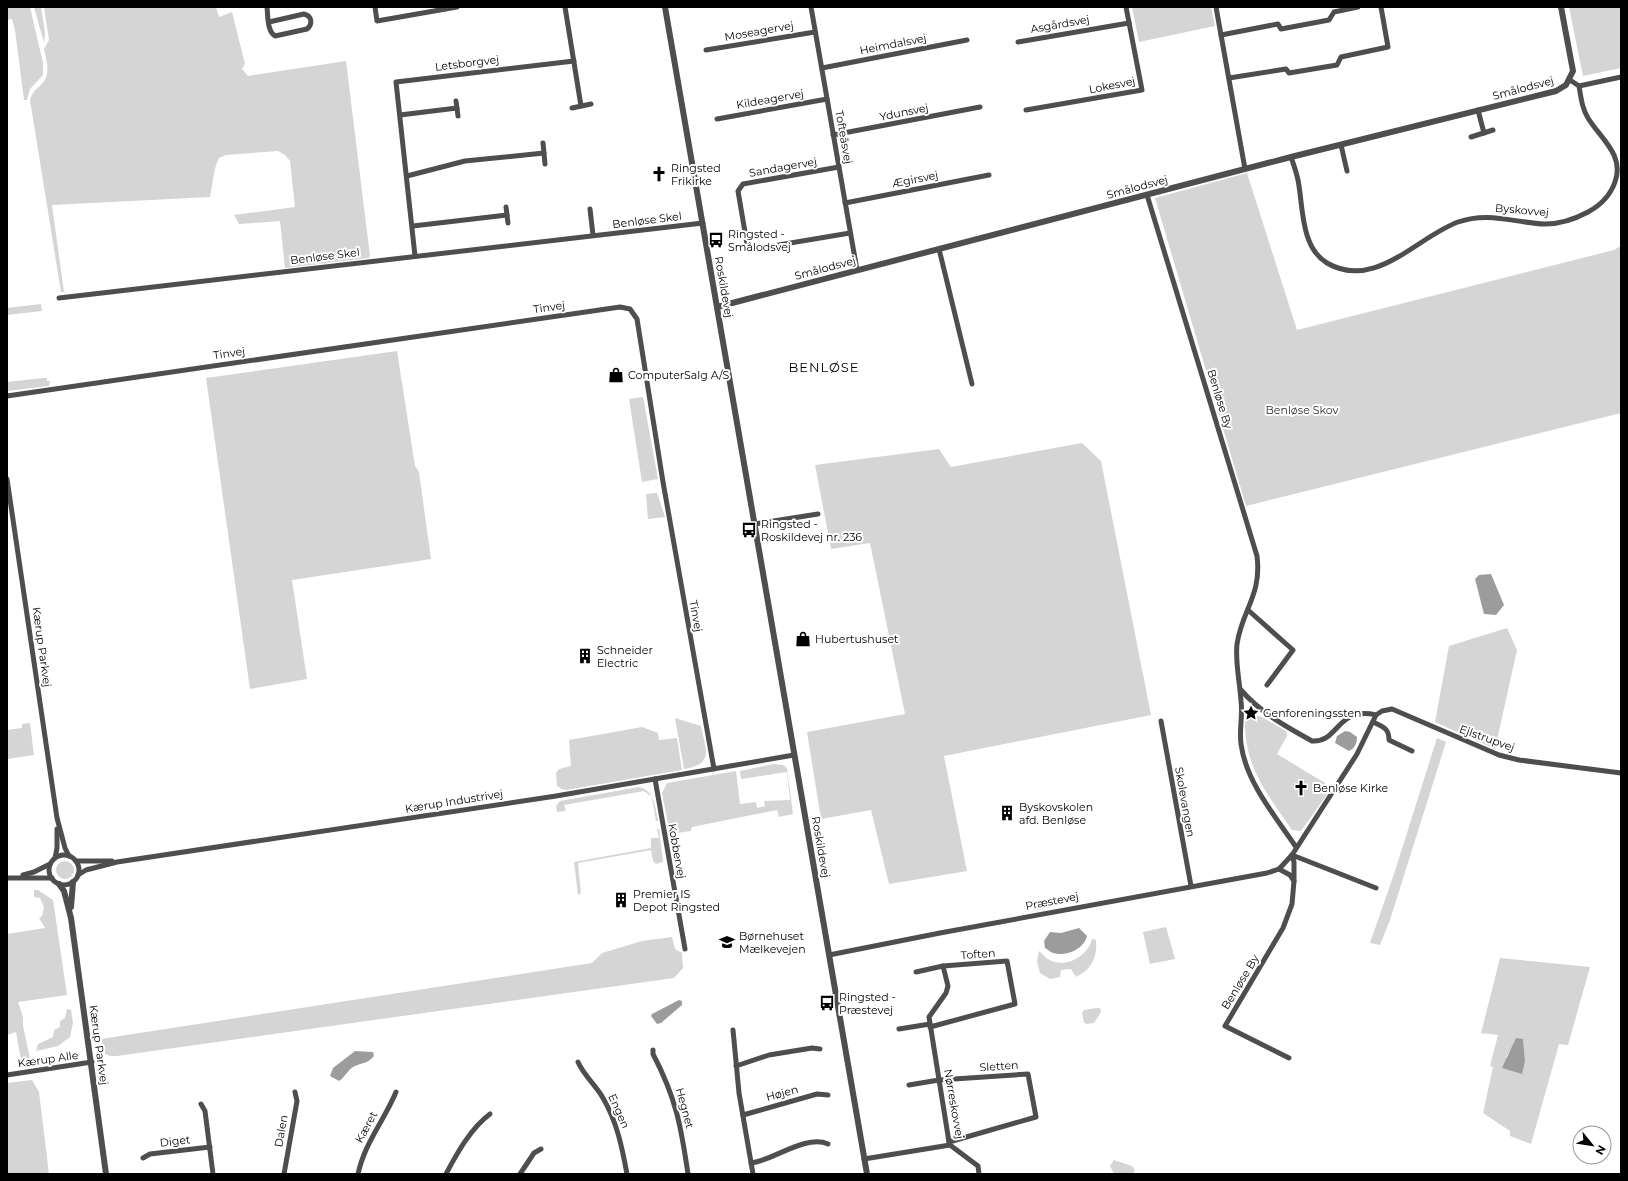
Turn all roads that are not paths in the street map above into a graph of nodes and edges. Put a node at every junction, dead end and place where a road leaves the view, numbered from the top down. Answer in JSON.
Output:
{"nodes":[{"id":1,"x":267,"y":7,"type":"edge"},
{"id":2,"x":375,"y":7,"type":"edge"},
{"id":3,"x":457,"y":7,"type":"edge"},
{"id":4,"x":565,"y":7,"type":"edge"},
{"id":5,"x":665,"y":7,"type":"edge"},
{"id":6,"x":811,"y":7,"type":"edge"},
{"id":7,"x":1126,"y":7,"type":"edge"},
{"id":8,"x":1216,"y":7,"type":"edge"},
{"id":9,"x":1358,"y":7,"type":"edge"},
{"id":10,"x":1381,"y":7,"type":"edge"},
{"id":11,"x":1561,"y":7,"type":"edge"},
{"id":12,"x":269,"y":22,"type":"junction"},
{"id":13,"x":1129,"y":23,"type":"junction"},
{"id":14,"x":815,"y":32,"type":"junction"},
{"id":15,"x":1221,"y":35,"type":"junction"},
{"id":16,"x":967,"y":40,"type":"dead end"},
{"id":17,"x":1018,"y":42,"type":"dead end"},
{"id":18,"x":706,"y":50,"type":"dead end"},
{"id":19,"x":574,"y":61,"type":"junction"},
{"id":20,"x":822,"y":68,"type":"junction"},
{"id":21,"x":1621,"y":76,"type":"edge"},
{"id":22,"x":1229,"y":78,"type":"junction"},
{"id":23,"x":1570,"y":80,"type":"junction"},
{"id":24,"x":1579,"y":86,"type":"junction"},
{"id":25,"x":827,"y":99,"type":"junction"},
{"id":26,"x":456,"y":100,"type":"dead end"},
{"id":27,"x":591,"y":104,"type":"dead end"},
{"id":28,"x":581,"y":106,"type":"junction"},
{"id":29,"x":980,"y":107,"type":"dead end"},
{"id":30,"x":457,"y":108,"type":"junction"},
{"id":31,"x":572,"y":108,"type":"dead end"},
{"id":32,"x":1026,"y":110,"type":"dead end"},
{"id":33,"x":1478,"y":110,"type":"junction"},
{"id":34,"x":400,"y":115,"type":"junction"},
{"id":35,"x":458,"y":116,"type":"dead end"},
{"id":36,"x":716,"y":119,"type":"dead end"},
{"id":37,"x":1493,"y":130,"type":"dead end"},
{"id":38,"x":1484,"y":133,"type":"junction"},
{"id":39,"x":833,"y":136,"type":"junction"},
{"id":40,"x":1471,"y":137,"type":"dead end"},
{"id":41,"x":543,"y":143,"type":"dead end"},
{"id":42,"x":1340,"y":145,"type":"junction"},
{"id":43,"x":544,"y":153,"type":"junction"},
{"id":44,"x":1291,"y":157,"type":"junction"},
{"id":45,"x":545,"y":164,"type":"dead end"},
{"id":46,"x":839,"y":167,"type":"junction"},
{"id":47,"x":1245,"y":169,"type":"junction"},
{"id":48,"x":1347,"y":171,"type":"dead end"},
{"id":49,"x":989,"y":175,"type":"dead end"},
{"id":50,"x":407,"y":176,"type":"junction"},
{"id":51,"x":1147,"y":195,"type":"junction"},
{"id":52,"x":845,"y":204,"type":"junction"},
{"id":53,"x":506,"y":207,"type":"dead end"},
{"id":54,"x":590,"y":209,"type":"dead end"},
{"id":55,"x":507,"y":215,"type":"junction"},
{"id":56,"x":508,"y":223,"type":"dead end"},
{"id":57,"x":703,"y":223,"type":"junction"},
{"id":58,"x":413,"y":226,"type":"junction"},
{"id":59,"x":850,"y":233,"type":"junction"},
{"id":60,"x":593,"y":235,"type":"junction"},
{"id":61,"x":939,"y":249,"type":"junction"},
{"id":62,"x":416,"y":256,"type":"junction"},
{"id":63,"x":856,"y":270,"type":"junction"},
{"id":64,"x":59,"y":298,"type":"dead end"},
{"id":65,"x":717,"y":307,"type":"junction"},
{"id":66,"x":972,"y":384,"type":"dead end"},
{"id":67,"x":7,"y":396,"type":"edge"},
{"id":68,"x":7,"y":478,"type":"edge"},
{"id":69,"x":818,"y":514,"type":"dead end"},
{"id":70,"x":754,"y":524,"type":"junction"},
{"id":71,"x":1248,"y":610,"type":"junction"},
{"id":72,"x":1266,"y":685,"type":"dead end"},
{"id":73,"x":1240,"y":690,"type":"junction"},
{"id":74,"x":1252,"y":703,"type":"junction"},
{"id":75,"x":1242,"y":707,"type":"junction"},
{"id":76,"x":1376,"y":715,"type":"junction"},
{"id":77,"x":1161,"y":721,"type":"dead end"},
{"id":78,"x":1373,"y":722,"type":"junction"},
{"id":79,"x":1412,"y":751,"type":"dead end"},
{"id":80,"x":794,"y":755,"type":"junction"},
{"id":81,"x":714,"y":769,"type":"junction"},
{"id":82,"x":1621,"y":773,"type":"edge"},
{"id":83,"x":655,"y":779,"type":"junction"},
{"id":84,"x":57,"y":818,"type":"junction"},
{"id":85,"x":1296,"y":847,"type":"junction"},
{"id":86,"x":1292,"y":855,"type":"junction"},
{"id":87,"x":69,"y":856,"type":"junction"},
{"id":88,"x":55,"y":858,"type":"junction"},
{"id":89,"x":76,"y":861,"type":"junction"},
{"id":90,"x":117,"y":862,"type":"junction"},
{"id":91,"x":50,"y":864,"type":"junction"},
{"id":92,"x":1279,"y":869,"type":"junction"},
{"id":93,"x":78,"y":875,"type":"junction"},
{"id":94,"x":15,"y":877,"type":"junction"},
{"id":95,"x":7,"y":878,"type":"edge"},
{"id":96,"x":52,"y":878,"type":"junction"},
{"id":97,"x":1294,"y":881,"type":"junction"},
{"id":98,"x":73,"y":882,"type":"junction"},
{"id":99,"x":59,"y":884,"type":"junction"},
{"id":100,"x":1191,"y":886,"type":"junction"},
{"id":101,"x":1376,"y":888,"type":"dead end"},
{"id":102,"x":71,"y":918,"type":"junction"},
{"id":103,"x":685,"y":949,"type":"dead end"},
{"id":104,"x":829,"y":955,"type":"junction"},
{"id":105,"x":943,"y":966,"type":"junction"},
{"id":106,"x":916,"y":972,"type":"dead end"},
{"id":107,"x":930,"y":1026,"type":"junction"},
{"id":108,"x":899,"y":1029,"type":"dead end"},
{"id":109,"x":733,"y":1030,"type":"dead end"},
{"id":110,"x":820,"y":1049,"type":"dead end"},
{"id":111,"x":654,"y":1050,"type":"dead end"},
{"id":112,"x":1289,"y":1058,"type":"dead end"},
{"id":113,"x":92,"y":1062,"type":"junction"},
{"id":114,"x":578,"y":1062,"type":"dead end"},
{"id":115,"x":736,"y":1066,"type":"junction"},
{"id":116,"x":7,"y":1075,"type":"edge"},
{"id":117,"x":939,"y":1080,"type":"junction"},
{"id":118,"x":909,"y":1085,"type":"dead end"},
{"id":119,"x":295,"y":1092,"type":"dead end"},
{"id":120,"x":396,"y":1092,"type":"dead end"},
{"id":121,"x":828,"y":1095,"type":"dead end"},
{"id":122,"x":201,"y":1104,"type":"dead end"},
{"id":123,"x":490,"y":1114,"type":"dead end"},
{"id":124,"x":743,"y":1115,"type":"junction"},
{"id":125,"x":949,"y":1143,"type":"junction"},
{"id":126,"x":828,"y":1144,"type":"dead end"},
{"id":127,"x":210,"y":1147,"type":"junction"},
{"id":128,"x":541,"y":1149,"type":"dead end"},
{"id":129,"x":143,"y":1158,"type":"dead end"},
{"id":130,"x":864,"y":1159,"type":"junction"},
{"id":131,"x":751,"y":1163,"type":"junction"},
{"id":132,"x":106,"y":1174,"type":"edge"},
{"id":133,"x":213,"y":1174,"type":"edge"},
{"id":134,"x":284,"y":1174,"type":"edge"},
{"id":135,"x":358,"y":1174,"type":"edge"},
{"id":136,"x":446,"y":1174,"type":"edge"},
{"id":137,"x":520,"y":1174,"type":"edge"},
{"id":138,"x":627,"y":1174,"type":"edge"},
{"id":139,"x":688,"y":1174,"type":"edge"},
{"id":140,"x":752,"y":1174,"type":"edge"},
{"id":141,"x":867,"y":1174,"type":"edge"},
{"id":142,"x":979,"y":1174,"type":"edge"}],
"edges":[{"from":1,"to":12,"type":"street"},
{"from":2,"to":3,"type":"street"},
{"from":4,"to":19,"type":"street"},
{"from":5,"to":57,"type":"street","name":"Roskildevej"},
{"from":6,"to":14,"type":"street","name":"Tofteåsvej"},
{"from":7,"to":13,"type":"street","name":"Lokesvej"},
{"from":8,"to":15,"type":"street"},
{"from":9,"to":15,"type":"street"},
{"from":10,"to":22,"type":"street"},
{"from":11,"to":23,"type":"street"},
{"from":12,"to":12,"type":"street"},
{"from":13,"to":17,"type":"street","name":"Asgårdsvej"},
{"from":13,"to":32,"type":"street","name":"Lokesvej"},
{"from":14,"to":18,"type":"street","name":"Moseagervej"},
{"from":14,"to":20,"type":"street","name":"Tofteåsvej"},
{"from":15,"to":22,"type":"street"},
{"from":16,"to":20,"type":"street","name":"Heimdalsvej"},
{"from":19,"to":28,"type":"street"},
{"from":19,"to":34,"type":"street","name":"Letsborgvej"},
{"from":20,"to":25,"type":"street","name":"Tofteåsvej"},
{"from":21,"to":24,"type":"street"},
{"from":22,"to":47,"type":"street"},
{"from":23,"to":24,"type":"street"},
{"from":23,"to":33,"type":"street","name":"Smålodsvej"},
{"from":24,"to":44,"type":"street","name":"Byskovvej"},
{"from":25,"to":36,"type":"street","name":"Kildeagervej"},
{"from":25,"to":39,"type":"street","name":"Tofteåsvej"},
{"from":26,"to":30,"type":"street"},
{"from":27,"to":28,"type":"street"},
{"from":28,"to":31,"type":"street"},
{"from":29,"to":39,"type":"street","name":"Ydunsvej"},
{"from":30,"to":34,"type":"street"},
{"from":30,"to":35,"type":"street"},
{"from":33,"to":38,"type":"street"},
{"from":33,"to":42,"type":"street","name":"Smålodsvej"},
{"from":34,"to":50,"type":"street","name":"Letsborgvej"},
{"from":37,"to":38,"type":"street"},
{"from":38,"to":40,"type":"street"},
{"from":39,"to":46,"type":"street","name":"Tofteåsvej"},
{"from":41,"to":43,"type":"street"},
{"from":42,"to":44,"type":"street","name":"Smålodsvej"},
{"from":42,"to":48,"type":"street"},
{"from":43,"to":45,"type":"street"},
{"from":43,"to":50,"type":"street"},
{"from":44,"to":47,"type":"street","name":"Smålodsvej"},
{"from":46,"to":52,"type":"street","name":"Tofteåsvej"},
{"from":46,"to":59,"type":"street","name":"Sandagervej"},
{"from":47,"to":51,"type":"street","name":"Smålodsvej"},
{"from":49,"to":52,"type":"street","name":"Ægirsvej"},
{"from":50,"to":58,"type":"street","name":"Letsborgvej"},
{"from":51,"to":61,"type":"street","name":"Smålodsvej"},
{"from":51,"to":71,"type":"street","name":"Benløse By"},
{"from":52,"to":59,"type":"street","name":"Tofteåsvej"},
{"from":53,"to":55,"type":"street"},
{"from":54,"to":60,"type":"street"},
{"from":55,"to":56,"type":"street"},
{"from":55,"to":58,"type":"street"},
{"from":57,"to":60,"type":"street","name":"Benløse Skel"},
{"from":57,"to":65,"type":"street","name":"Roskildevej"},
{"from":58,"to":62,"type":"street","name":"Letsborgvej"},
{"from":59,"to":63,"type":"street","name":"Tofteåsvej"},
{"from":60,"to":62,"type":"street","name":"Benløse Skel"},
{"from":61,"to":63,"type":"street","name":"Smålodsvej"},
{"from":61,"to":66,"type":"street"},
{"from":62,"to":64,"type":"street","name":"Benløse Skel"},
{"from":63,"to":65,"type":"street","name":"Smålodsvej"},
{"from":65,"to":70,"type":"street","name":"Roskildevej"},
{"from":67,"to":81,"type":"street","name":"Tinvej"},
{"from":68,"to":84,"type":"street","name":"Kærup Parkvej"},
{"from":69,"to":70,"type":"street"},
{"from":70,"to":80,"type":"street","name":"Roskildevej"},
{"from":71,"to":72,"type":"street"},
{"from":71,"to":73,"type":"street","name":"Benløse By"},
{"from":73,"to":74,"type":"street"},
{"from":73,"to":75,"type":"street","name":"Benløse By"},
{"from":74,"to":75,"type":"street"},
{"from":74,"to":76,"type":"street"},
{"from":75,"to":85,"type":"street","name":"Benløse By"},
{"from":76,"to":78,"type":"street"},
{"from":76,"to":82,"type":"street","name":"Ejlstrupvej"},
{"from":77,"to":100,"type":"street","name":"Skolevangen"},
{"from":78,"to":79,"type":"street"},
{"from":78,"to":85,"type":"street"},
{"from":80,"to":81,"type":"street","name":"Kærup Industrivej"},
{"from":80,"to":104,"type":"street","name":"Roskildevej"},
{"from":81,"to":83,"type":"street","name":"Kærup Industrivej"},
{"from":83,"to":90,"type":"street","name":"Kærup Industrivej"},
{"from":83,"to":103,"type":"street","name":"Kobbervej"},
{"from":84,"to":87,"type":"street","name":"Kærup Parkvej"},
{"from":84,"to":88,"type":"street","name":"Kærup Parkvej"},
{"from":85,"to":86,"type":"street"},
{"from":86,"to":92,"type":"street"},
{"from":86,"to":97,"type":"street","name":"Benløse By"},
{"from":86,"to":101,"type":"street"},
{"from":87,"to":88,"type":"street"},
{"from":87,"to":89,"type":"street"},
{"from":88,"to":91,"type":"street"},
{"from":89,"to":90,"type":"street","name":"Kærup Industrivej"},
{"from":89,"to":93,"type":"street"},
{"from":90,"to":93,"type":"street","name":"Kærup Industrivej"},
{"from":91,"to":94,"type":"street"},
{"from":91,"to":96,"type":"street"},
{"from":92,"to":97,"type":"street"},
{"from":92,"to":100,"type":"street","name":"Præstevej"},
{"from":93,"to":98,"type":"street"},
{"from":94,"to":95,"type":"street"},
{"from":94,"to":96,"type":"street"},
{"from":96,"to":99,"type":"street"},
{"from":97,"to":112,"type":"street","name":"Benløse By"},
{"from":98,"to":99,"type":"street"},
{"from":98,"to":102,"type":"street","name":"Kærup Parkvej"},
{"from":99,"to":102,"type":"street","name":"Kærup Parkvej"},
{"from":100,"to":104,"type":"street","name":"Præstevej"},
{"from":102,"to":113,"type":"street","name":"Kærup Parkvej"},
{"from":104,"to":130,"type":"street","name":"Roskildevej"},
{"from":105,"to":106,"type":"street","name":"Toften"},
{"from":105,"to":107,"type":"street","name":"Nørreskovvej"},
{"from":105,"to":107,"type":"street","name":"Toften"},
{"from":107,"to":108,"type":"street"},
{"from":107,"to":117,"type":"street","name":"Nørreskovvej"},
{"from":109,"to":115,"type":"street"},
{"from":110,"to":115,"type":"street"},
{"from":111,"to":139,"type":"street","name":"Hegnet"},
{"from":113,"to":116,"type":"street","name":"Kærup Alle"},
{"from":113,"to":132,"type":"street","name":"Kærup Parkvej"},
{"from":114,"to":138,"type":"street","name":"Engen"},
{"from":115,"to":124,"type":"street"},
{"from":117,"to":118,"type":"street","name":"Sletten"},
{"from":117,"to":125,"type":"street","name":"Nørreskovvej"},
{"from":117,"to":125,"type":"street","name":"Sletten"},
{"from":119,"to":134,"type":"street","name":"Dalen"},
{"from":120,"to":135,"type":"street","name":"Kæret"},
{"from":121,"to":124,"type":"street","name":"Højen"},
{"from":122,"to":127,"type":"street"},
{"from":123,"to":136,"type":"street"},
{"from":124,"to":131,"type":"street"},
{"from":125,"to":130,"type":"street","name":"Sletten"},
{"from":125,"to":142,"type":"street","name":"Nørreskovvej"},
{"from":126,"to":131,"type":"street"},
{"from":127,"to":129,"type":"street","name":"Diget"},
{"from":127,"to":133,"type":"street"},
{"from":128,"to":137,"type":"street"},
{"from":130,"to":141,"type":"street","name":"Roskildevej"},
{"from":131,"to":140,"type":"street"}]}
